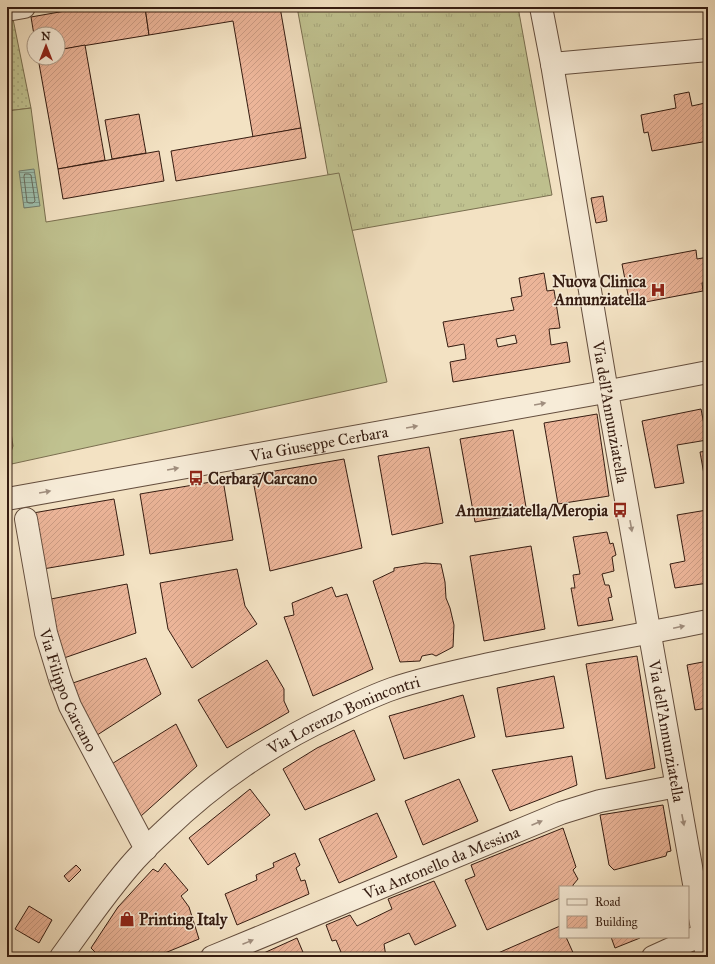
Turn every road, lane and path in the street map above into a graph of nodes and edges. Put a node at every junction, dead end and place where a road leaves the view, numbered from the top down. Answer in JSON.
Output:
{"nodes":[{"id":1,"x":24,"y":7,"type":"edge"},
{"id":2,"x":540,"y":7,"type":"edge"},
{"id":3,"x":7,"y":10,"type":"edge"},
{"id":4,"x":708,"y":50,"type":"edge"},
{"id":5,"x":552,"y":64,"type":"junction"},
{"id":6,"x":708,"y":372,"type":"edge"},
{"id":7,"x":607,"y":392,"type":"junction"},
{"id":8,"x":7,"y":499,"type":"edge"},
{"id":9,"x":26,"y":520,"type":"dead end"},
{"id":10,"x":708,"y":620,"type":"edge"},
{"id":11,"x":650,"y":633,"type":"junction"},
{"id":12,"x":677,"y":786,"type":"junction"},
{"id":13,"x":146,"y":849,"type":"junction"},
{"id":14,"x":706,"y":933,"type":"edge"},
{"id":15,"x":61,"y":957,"type":"edge"},
{"id":16,"x":212,"y":957,"type":"edge"},
{"id":17,"x":652,"y":957,"type":"edge"},
{"id":18,"x":707,"y":957,"type":"edge"}],
"edges":[{"from":1,"to":3,"type":"street"},
{"from":2,"to":5,"type":"street","name":"Via dell'Annunziatella"},
{"from":4,"to":5,"type":"street"},
{"from":5,"to":7,"type":"street","name":"Via dell'Annunziatella"},
{"from":6,"to":7,"type":"street","name":"Via Giuseppe Cerbara"},
{"from":8,"to":7,"type":"street","name":"Via Giuseppe Cerbara","one_way":true},
{"from":7,"to":11,"type":"street","name":"Via dell'Annunziatella","one_way":true},
{"from":9,"to":13,"type":"street","name":"Via Filippo Carcano"},
{"from":11,"to":10,"type":"street","name":"Via Lorenzo Bonincontri","one_way":true},
{"from":11,"to":12,"type":"street","name":"Via dell'Annunziatella"},
{"from":11,"to":13,"type":"street","name":"Via Lorenzo Bonincontri"},
{"from":12,"to":14,"type":"street","name":"Via dell'Annunziatella","one_way":true},
{"from":16,"to":12,"type":"street","name":"Via Antonello da Messina","one_way":true},
{"from":13,"to":15,"type":"street","name":"Via Lorenzo Bonincontri"},
{"from":14,"to":17,"type":"street"},
{"from":14,"to":18,"type":"street","name":"Via dell'Annunziatella"}]}
